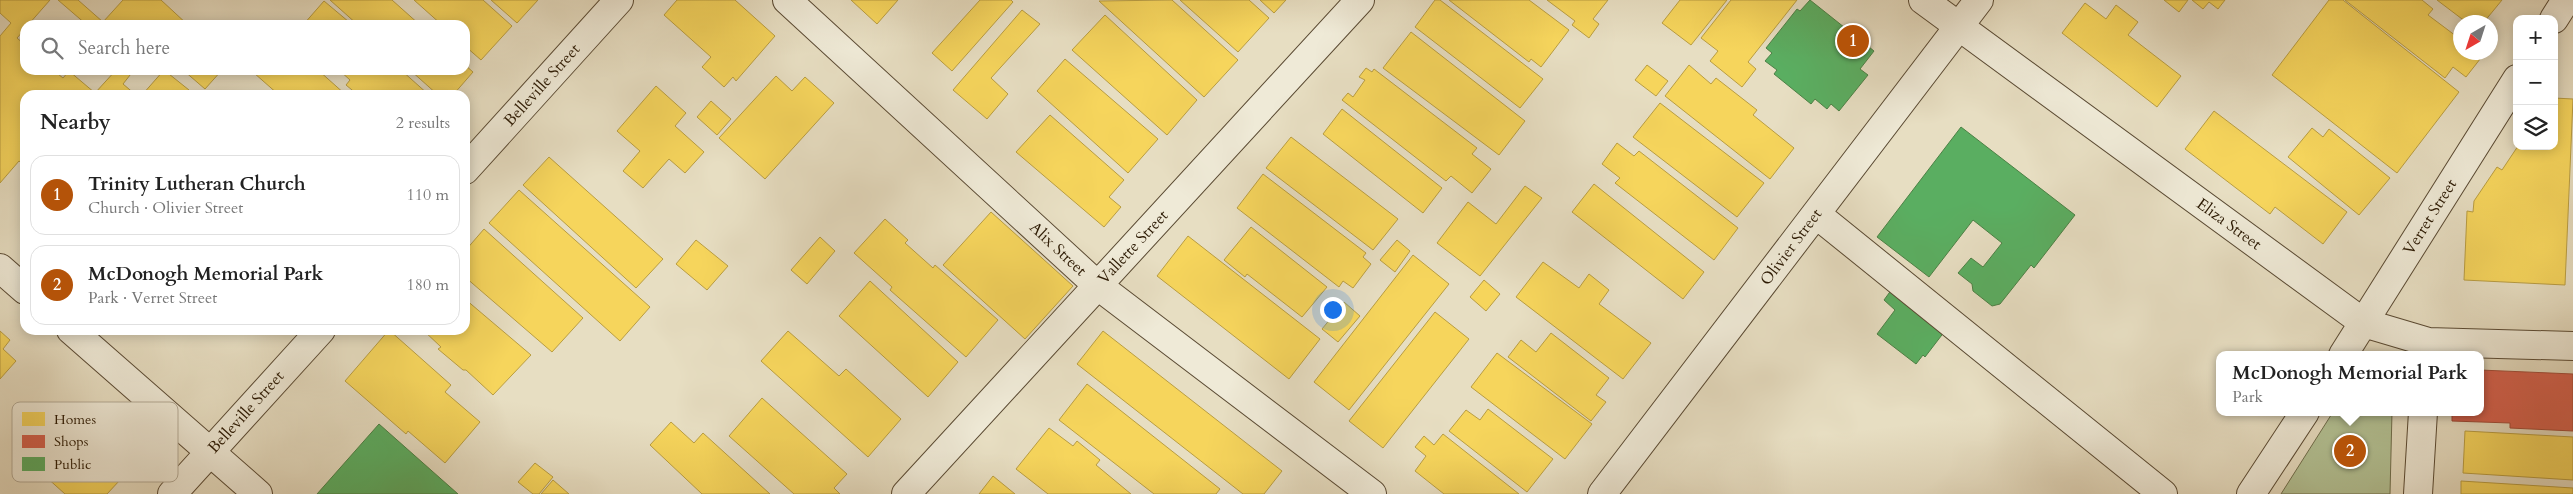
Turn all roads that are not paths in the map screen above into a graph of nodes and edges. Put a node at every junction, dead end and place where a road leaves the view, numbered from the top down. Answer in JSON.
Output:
{"nodes":[{"id":1,"x":619,"y":0,"type":"edge"},
{"id":2,"x":787,"y":0,"type":"edge"},
{"id":3,"x":1360,"y":0,"type":"edge"},
{"id":4,"x":1922,"y":0,"type":"edge"},
{"id":5,"x":1979,"y":0,"type":"edge"},
{"id":6,"x":2566,"y":0,"type":"edge"},
{"id":7,"x":2557,"y":15,"type":"edge"},
{"id":8,"x":1959,"y":28,"type":"junction"},
{"id":9,"x":2513,"y":85,"type":"edge"},
{"id":10,"x":470,"y":164,"type":"edge"},
{"id":11,"x":1816,"y":214,"type":"junction"},
{"id":12,"x":0,"y":268,"type":"edge"},
{"id":13,"x":1097,"y":285,"type":"junction"},
{"id":14,"x":20,"y":286,"type":"edge"},
{"id":15,"x":2364,"y":323,"type":"junction"},
{"id":16,"x":77,"y":335,"type":"edge"},
{"id":17,"x":315,"y":335,"type":"edge"},
{"id":18,"x":2573,"y":346,"type":"edge"},
{"id":19,"x":2427,"y":348,"type":"edge"},
{"id":20,"x":2346,"y":351,"type":"edge"},
{"id":21,"x":154,"y":402,"type":"edge"},
{"id":22,"x":2302,"y":416,"type":"edge"},
{"id":23,"x":2423,"y":416,"type":"edge"},
{"id":24,"x":178,"y":422,"type":"edge"},
{"id":25,"x":211,"y":451,"type":"junction"},
{"id":26,"x":172,"y":494,"type":"edge"},
{"id":27,"x":258,"y":494,"type":"edge"},
{"id":28,"x":906,"y":494,"type":"edge"},
{"id":29,"x":1372,"y":494,"type":"edge"},
{"id":30,"x":1602,"y":494,"type":"edge"},
{"id":31,"x":2163,"y":494,"type":"edge"},
{"id":32,"x":2252,"y":494,"type":"edge"},
{"id":33,"x":2418,"y":494,"type":"edge"}],
"edges":[{"from":1,"to":10,"type":"street","name":"Belleville Street"},
{"from":2,"to":13,"type":"street","name":"Alix Street"},
{"from":3,"to":13,"type":"street","name":"Vallette Street"},
{"from":4,"to":8,"type":"street","name":"Eliza Street"},
{"from":5,"to":8,"type":"street","name":"Olivier Street"},
{"from":6,"to":7,"type":"street"},
{"from":8,"to":11,"type":"street","name":"Olivier Street"},
{"from":8,"to":15,"type":"street","name":"Eliza Street"},
{"from":9,"to":15,"type":"street","name":"Verret Street"},
{"from":11,"to":30,"type":"street","name":"Olivier Street"},
{"from":11,"to":31,"type":"street"},
{"from":12,"to":14,"type":"street"},
{"from":13,"to":28,"type":"street","name":"Vallette Street"},
{"from":13,"to":29,"type":"street","name":"Alix Street"},
{"from":15,"to":19,"type":"street","name":"Eliza Street"},
{"from":15,"to":20,"type":"street","name":"Verret Street"},
{"from":16,"to":21,"type":"street"},
{"from":17,"to":25,"type":"street","name":"Belleville Street"},
{"from":18,"to":19,"type":"street","name":"Eliza Street"},
{"from":22,"to":32,"type":"street"},
{"from":23,"to":33,"type":"street"},
{"from":24,"to":25,"type":"street"},
{"from":25,"to":26,"type":"street","name":"Belleville Street"},
{"from":25,"to":27,"type":"street"}]}
